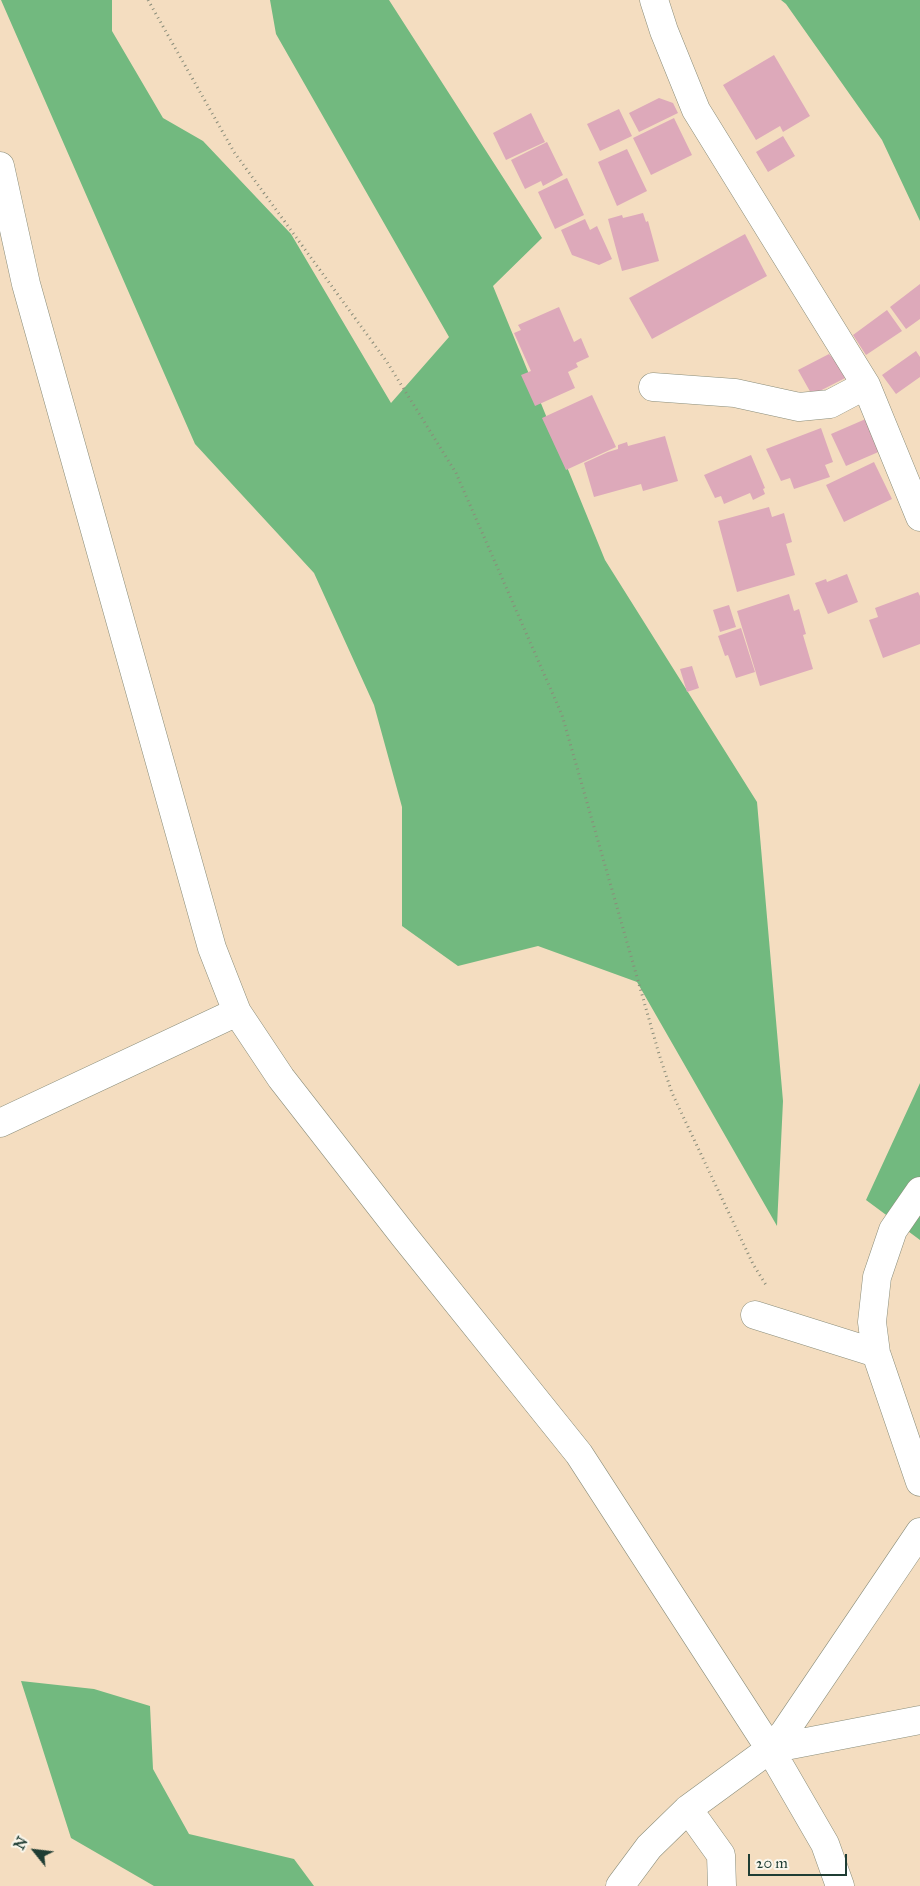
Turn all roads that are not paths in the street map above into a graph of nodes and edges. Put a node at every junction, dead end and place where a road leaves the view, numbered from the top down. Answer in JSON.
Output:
{"nodes":[{"id":1,"x":654,"y":0,"type":"edge"},
{"id":2,"x":0,"y":166,"type":"edge"},
{"id":3,"x":866,"y":385,"type":"junction"},
{"id":4,"x":653,"y":387,"type":"dead end"},
{"id":5,"x":920,"y":517,"type":"edge"},
{"id":6,"x":237,"y":1012,"type":"junction"},
{"id":7,"x":0,"y":1124,"type":"edge"},
{"id":8,"x":920,"y":1191,"type":"edge"},
{"id":9,"x":754,"y":1315,"type":"dead end"},
{"id":10,"x":876,"y":1353,"type":"junction"},
{"id":11,"x":920,"y":1482,"type":"edge"},
{"id":12,"x":920,"y":1532,"type":"edge"},
{"id":13,"x":920,"y":1720,"type":"edge"},
{"id":14,"x":770,"y":1749,"type":"junction"},
{"id":15,"x":688,"y":1809,"type":"junction"},
{"id":16,"x":620,"y":1886,"type":"edge"},
{"id":17,"x":722,"y":1886,"type":"edge"},
{"id":18,"x":840,"y":1886,"type":"edge"}],
"edges":[{"from":1,"to":3,"type":"street"},
{"from":2,"to":6,"type":"street"},
{"from":3,"to":4,"type":"street"},
{"from":3,"to":5,"type":"street"},
{"from":6,"to":7,"type":"street"},
{"from":6,"to":14,"type":"street"},
{"from":8,"to":10,"type":"street"},
{"from":9,"to":10,"type":"street"},
{"from":10,"to":11,"type":"street"},
{"from":12,"to":14,"type":"street"},
{"from":13,"to":14,"type":"street"},
{"from":14,"to":15,"type":"street"},
{"from":14,"to":18,"type":"street"},
{"from":15,"to":16,"type":"street"},
{"from":15,"to":17,"type":"street"}]}
